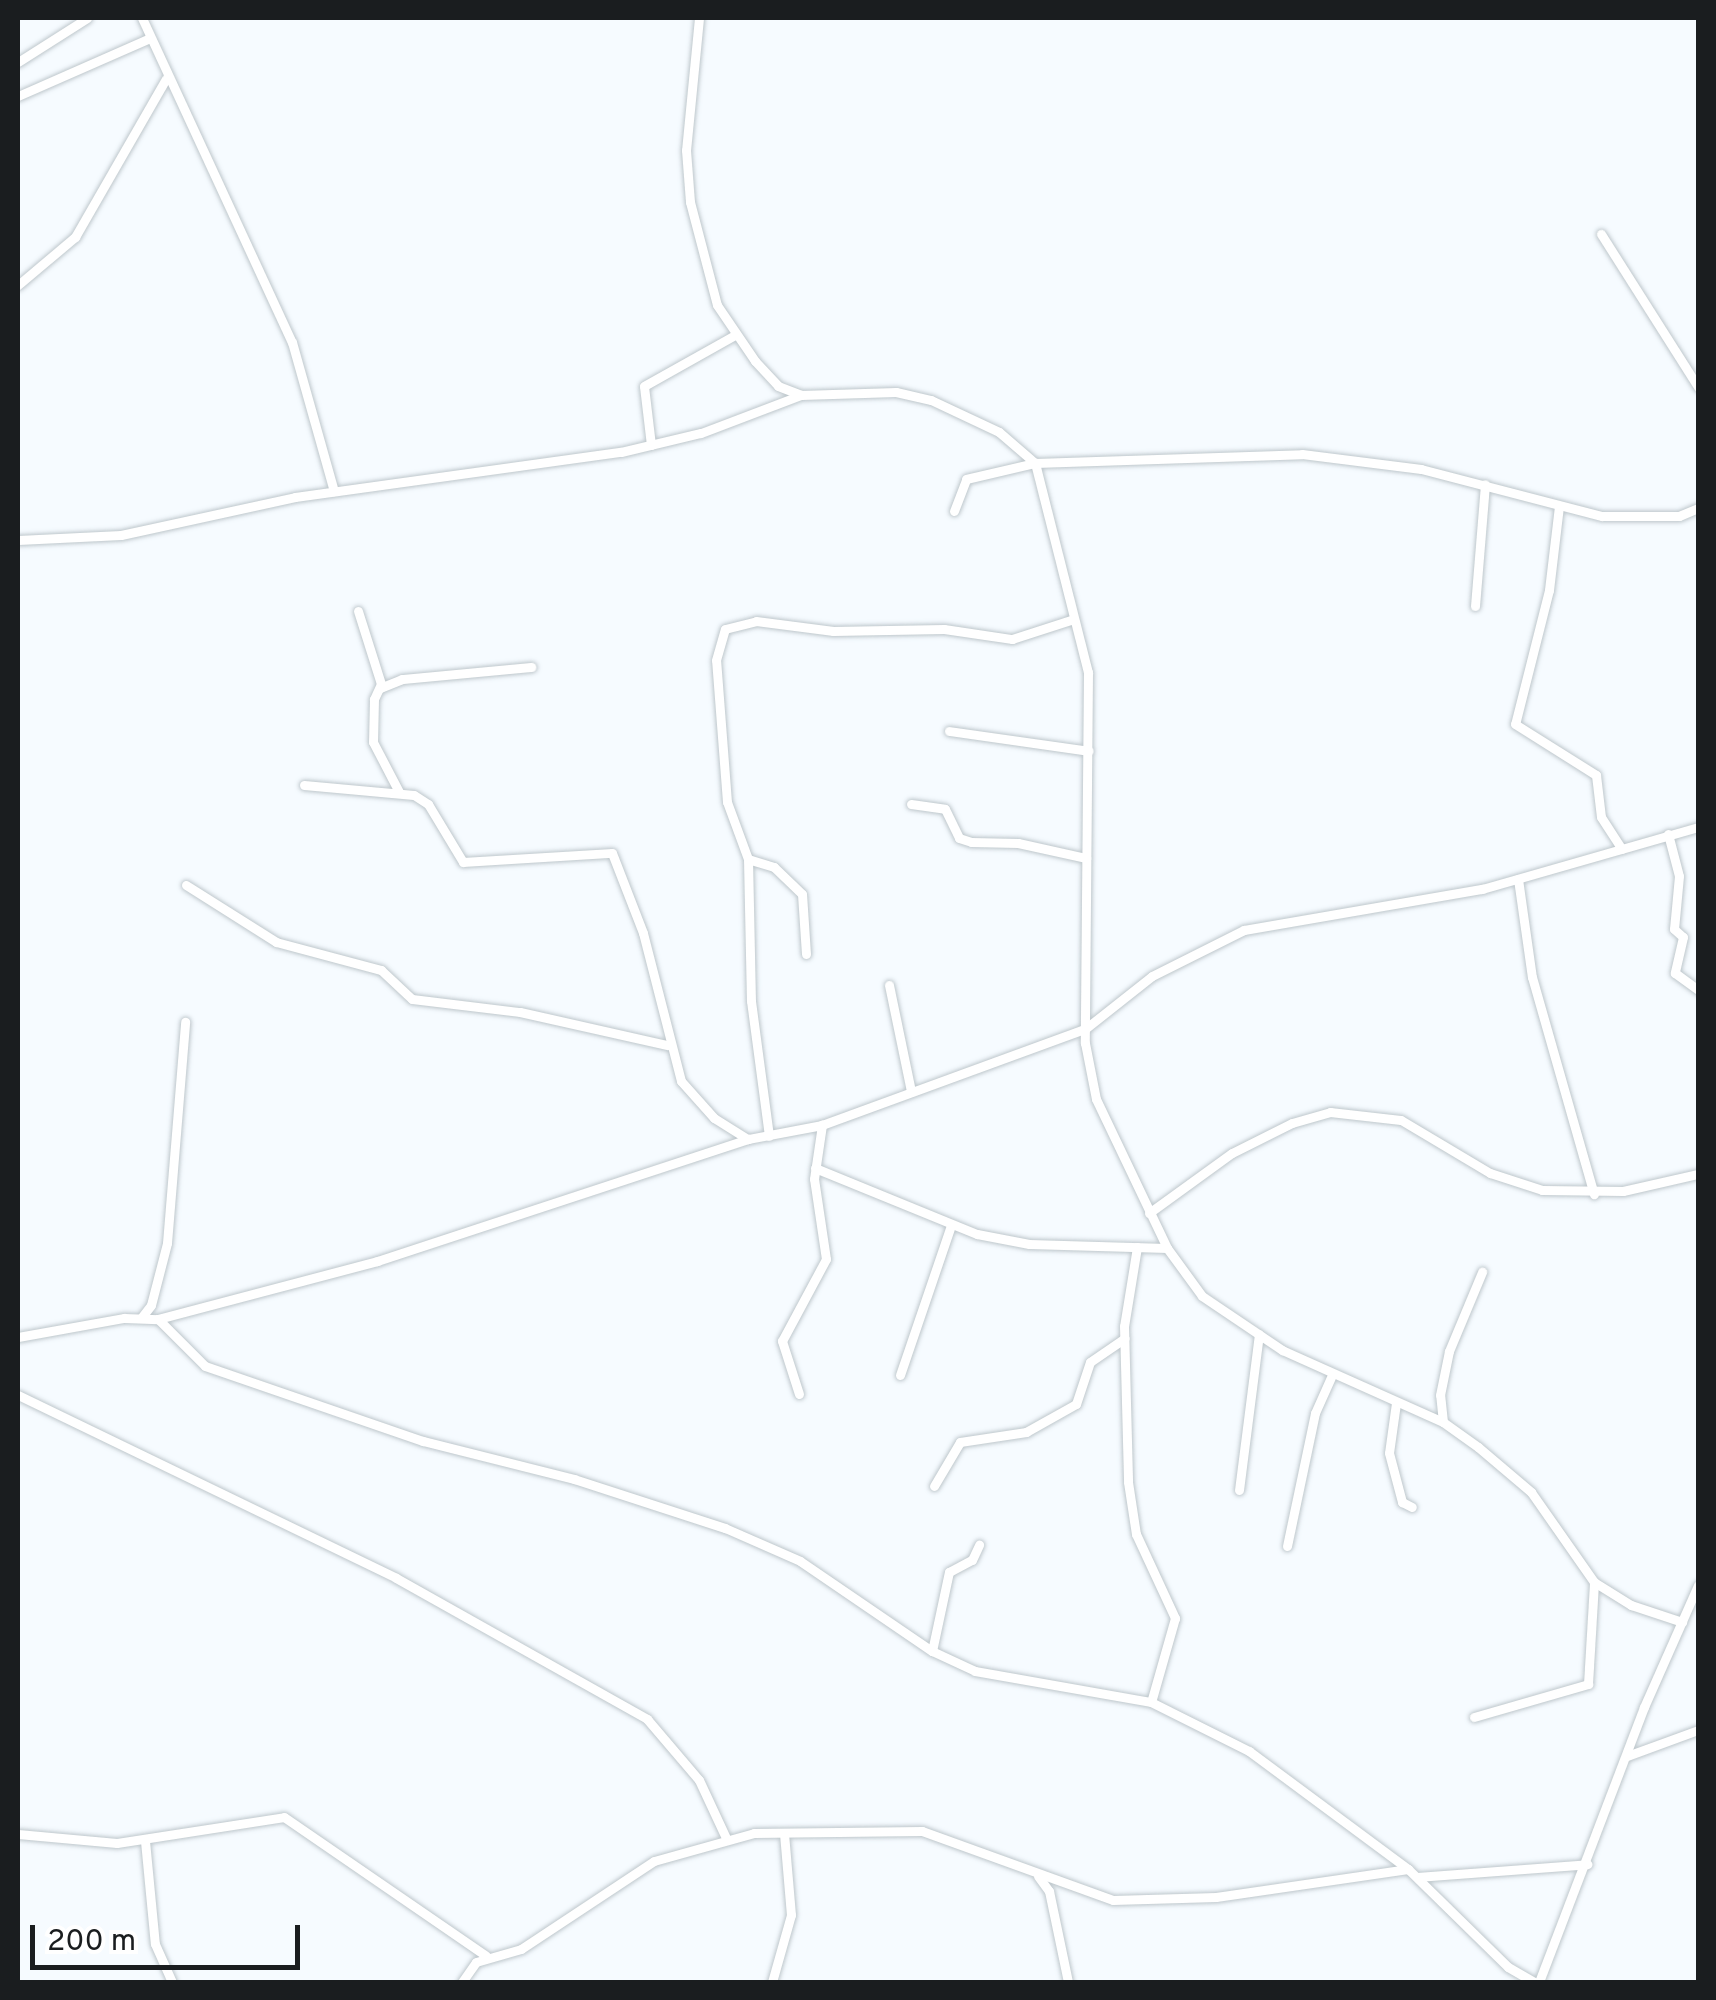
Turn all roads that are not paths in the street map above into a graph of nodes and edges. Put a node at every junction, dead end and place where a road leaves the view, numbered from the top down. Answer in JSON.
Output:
{"nodes":[{"id":1,"x":87,"y":18,"type":"edge"},
{"id":2,"x":142,"y":18,"type":"edge"},
{"id":3,"x":699,"y":18,"type":"edge"},
{"id":4,"x":148,"y":39,"type":"junction"},
{"id":5,"x":133,"y":48,"type":"junction"},
{"id":6,"x":154,"y":54,"type":"junction"},
{"id":7,"x":18,"y":62,"type":"edge"},
{"id":8,"x":166,"y":79,"type":"junction"},
{"id":9,"x":18,"y":96,"type":"edge"},
{"id":10,"x":1602,"y":234,"type":"dead end"},
{"id":11,"x":18,"y":285,"type":"edge"},
{"id":12,"x":735,"y":335,"type":"junction"},
{"id":13,"x":1698,"y":386,"type":"edge"},
{"id":14,"x":802,"y":395,"type":"junction"},
{"id":15,"x":651,"y":445,"type":"junction"},
{"id":16,"x":1036,"y":462,"type":"junction"},
{"id":17,"x":1485,"y":484,"type":"junction"},
{"id":18,"x":334,"y":491,"type":"junction"},
{"id":19,"x":1559,"y":506,"type":"junction"},
{"id":20,"x":1698,"y":508,"type":"edge"},
{"id":21,"x":954,"y":511,"type":"dead end"},
{"id":22,"x":18,"y":540,"type":"edge"},
{"id":23,"x":1475,"y":606,"type":"dead end"},
{"id":24,"x":358,"y":611,"type":"dead end"},
{"id":25,"x":1074,"y":619,"type":"junction"},
{"id":26,"x":530,"y":667,"type":"dead end"},
{"id":27,"x":380,"y":688,"type":"junction"},
{"id":28,"x":950,"y":731,"type":"dead end"},
{"id":29,"x":1089,"y":751,"type":"junction"},
{"id":30,"x":304,"y":785,"type":"dead end"},
{"id":31,"x":399,"y":792,"type":"junction"},
{"id":32,"x":910,"y":804,"type":"dead end"},
{"id":33,"x":1698,"y":827,"type":"edge"},
{"id":34,"x":1668,"y":834,"type":"junction"},
{"id":35,"x":1622,"y":848,"type":"junction"},
{"id":36,"x":1086,"y":858,"type":"junction"},
{"id":37,"x":748,"y":859,"type":"junction"},
{"id":38,"x":1518,"y":879,"type":"junction"},
{"id":39,"x":186,"y":885,"type":"dead end"},
{"id":40,"x":806,"y":954,"type":"dead end"},
{"id":41,"x":888,"y":985,"type":"dead end"},
{"id":42,"x":1698,"y":990,"type":"edge"},
{"id":43,"x":186,"y":1022,"type":"dead end"},
{"id":44,"x":1085,"y":1029,"type":"junction"},
{"id":45,"x":667,"y":1046,"type":"junction"},
{"id":46,"x":911,"y":1091,"type":"junction"},
{"id":47,"x":822,"y":1125,"type":"junction"},
{"id":48,"x":770,"y":1136,"type":"junction"},
{"id":49,"x":748,"y":1140,"type":"junction"},
{"id":50,"x":816,"y":1168,"type":"junction"},
{"id":51,"x":1698,"y":1174,"type":"edge"},
{"id":52,"x":1594,"y":1194,"type":"junction"},
{"id":53,"x":1148,"y":1212,"type":"junction"},
{"id":54,"x":951,"y":1224,"type":"junction"},
{"id":55,"x":1137,"y":1248,"type":"junction"},
{"id":56,"x":1167,"y":1248,"type":"junction"},
{"id":57,"x":1482,"y":1272,"type":"dead end"},
{"id":58,"x":141,"y":1318,"type":"junction"},
{"id":59,"x":158,"y":1319,"type":"junction"},
{"id":60,"x":1259,"y":1334,"type":"junction"},
{"id":61,"x":18,"y":1337,"type":"edge"},
{"id":62,"x":1125,"y":1338,"type":"junction"},
{"id":63,"x":1332,"y":1374,"type":"junction"},
{"id":64,"x":900,"y":1375,"type":"dead end"},
{"id":65,"x":800,"y":1394,"type":"dead end"},
{"id":66,"x":18,"y":1395,"type":"edge"},
{"id":67,"x":1396,"y":1404,"type":"junction"},
{"id":68,"x":1443,"y":1422,"type":"junction"},
{"id":69,"x":934,"y":1486,"type":"dead end"},
{"id":70,"x":1239,"y":1490,"type":"dead end"},
{"id":71,"x":1412,"y":1508,"type":"dead end"},
{"id":72,"x":979,"y":1545,"type":"dead end"},
{"id":73,"x":1287,"y":1546,"type":"dead end"},
{"id":74,"x":1594,"y":1582,"type":"junction"},
{"id":75,"x":1698,"y":1585,"type":"edge"},
{"id":76,"x":1682,"y":1622,"type":"junction"},
{"id":77,"x":932,"y":1650,"type":"junction"},
{"id":78,"x":1150,"y":1702,"type":"junction"},
{"id":79,"x":1474,"y":1717,"type":"dead end"},
{"id":80,"x":1698,"y":1730,"type":"edge"},
{"id":81,"x":1627,"y":1756,"type":"junction"},
{"id":82,"x":18,"y":1834,"type":"edge"},
{"id":83,"x":784,"y":1834,"type":"junction"},
{"id":84,"x":727,"y":1840,"type":"junction"},
{"id":85,"x":145,"y":1841,"type":"junction"},
{"id":86,"x":1588,"y":1864,"type":"junction"},
{"id":87,"x":1413,"y":1873,"type":"junction"},
{"id":88,"x":1038,"y":1876,"type":"junction"},
{"id":89,"x":486,"y":1956,"type":"junction"},
{"id":90,"x":172,"y":1982,"type":"edge"},
{"id":91,"x":462,"y":1982,"type":"edge"},
{"id":92,"x":772,"y":1982,"type":"edge"},
{"id":93,"x":1068,"y":1982,"type":"edge"},
{"id":94,"x":1536,"y":1982,"type":"edge"}],
"edges":[{"from":1,"to":7,"type":"street"},
{"from":2,"to":4,"type":"street"},
{"from":3,"to":12,"type":"street"},
{"from":4,"to":5,"type":"street"},
{"from":4,"to":6,"type":"street"},
{"from":5,"to":6,"type":"street"},
{"from":5,"to":9,"type":"street"},
{"from":6,"to":8,"type":"street"},
{"from":8,"to":11,"type":"street"},
{"from":8,"to":18,"type":"street"},
{"from":10,"to":13,"type":"street"},
{"from":12,"to":14,"type":"street"},
{"from":12,"to":15,"type":"street"},
{"from":14,"to":15,"type":"street"},
{"from":14,"to":16,"type":"street"},
{"from":15,"to":18,"type":"street"},
{"from":16,"to":17,"type":"street"},
{"from":16,"to":21,"type":"street"},
{"from":16,"to":25,"type":"street"},
{"from":17,"to":19,"type":"street"},
{"from":17,"to":23,"type":"street"},
{"from":18,"to":22,"type":"street"},
{"from":19,"to":20,"type":"street"},
{"from":19,"to":35,"type":"street"},
{"from":24,"to":27,"type":"street"},
{"from":25,"to":29,"type":"street"},
{"from":25,"to":37,"type":"street"},
{"from":26,"to":27,"type":"street"},
{"from":27,"to":31,"type":"street"},
{"from":28,"to":29,"type":"street"},
{"from":29,"to":36,"type":"street"},
{"from":30,"to":31,"type":"street"},
{"from":31,"to":45,"type":"street"},
{"from":32,"to":36,"type":"street"},
{"from":33,"to":34,"type":"street"},
{"from":34,"to":35,"type":"street"},
{"from":34,"to":42,"type":"street"},
{"from":35,"to":38,"type":"street"},
{"from":36,"to":44,"type":"street"},
{"from":37,"to":40,"type":"street"},
{"from":37,"to":48,"type":"street"},
{"from":38,"to":44,"type":"street"},
{"from":38,"to":52,"type":"street"},
{"from":39,"to":45,"type":"street"},
{"from":41,"to":46,"type":"street"},
{"from":43,"to":58,"type":"street"},
{"from":44,"to":46,"type":"street"},
{"from":44,"to":53,"type":"street"},
{"from":45,"to":49,"type":"street"},
{"from":46,"to":47,"type":"street"},
{"from":47,"to":48,"type":"street"},
{"from":47,"to":50,"type":"street"},
{"from":48,"to":49,"type":"street"},
{"from":49,"to":59,"type":"street"},
{"from":50,"to":54,"type":"street"},
{"from":50,"to":65,"type":"street"},
{"from":51,"to":52,"type":"street"},
{"from":52,"to":53,"type":"street"},
{"from":53,"to":56,"type":"street"},
{"from":54,"to":55,"type":"street"},
{"from":54,"to":64,"type":"street"},
{"from":55,"to":56,"type":"street"},
{"from":55,"to":62,"type":"street"},
{"from":56,"to":60,"type":"street"},
{"from":57,"to":68,"type":"street"},
{"from":58,"to":59,"type":"street"},
{"from":58,"to":61,"type":"street"},
{"from":59,"to":77,"type":"street"},
{"from":60,"to":63,"type":"street"},
{"from":60,"to":70,"type":"street"},
{"from":62,"to":69,"type":"street"},
{"from":62,"to":78,"type":"street"},
{"from":63,"to":67,"type":"street"},
{"from":63,"to":73,"type":"street"},
{"from":66,"to":84,"type":"street"},
{"from":67,"to":68,"type":"street"},
{"from":67,"to":71,"type":"street"},
{"from":68,"to":74,"type":"street"},
{"from":72,"to":77,"type":"street"},
{"from":74,"to":76,"type":"street"},
{"from":74,"to":79,"type":"street"},
{"from":75,"to":76,"type":"street"},
{"from":76,"to":81,"type":"street"},
{"from":77,"to":78,"type":"street"},
{"from":78,"to":87,"type":"street"},
{"from":80,"to":81,"type":"street"},
{"from":81,"to":86,"type":"street"},
{"from":82,"to":85,"type":"street"},
{"from":83,"to":84,"type":"street"},
{"from":83,"to":88,"type":"street"},
{"from":83,"to":92,"type":"street"},
{"from":84,"to":89,"type":"street"},
{"from":85,"to":89,"type":"street"},
{"from":85,"to":90,"type":"street"},
{"from":86,"to":87,"type":"street"},
{"from":86,"to":94,"type":"street"},
{"from":87,"to":88,"type":"street"},
{"from":87,"to":94,"type":"street"},
{"from":88,"to":93,"type":"street"},
{"from":89,"to":91,"type":"street"}]}
